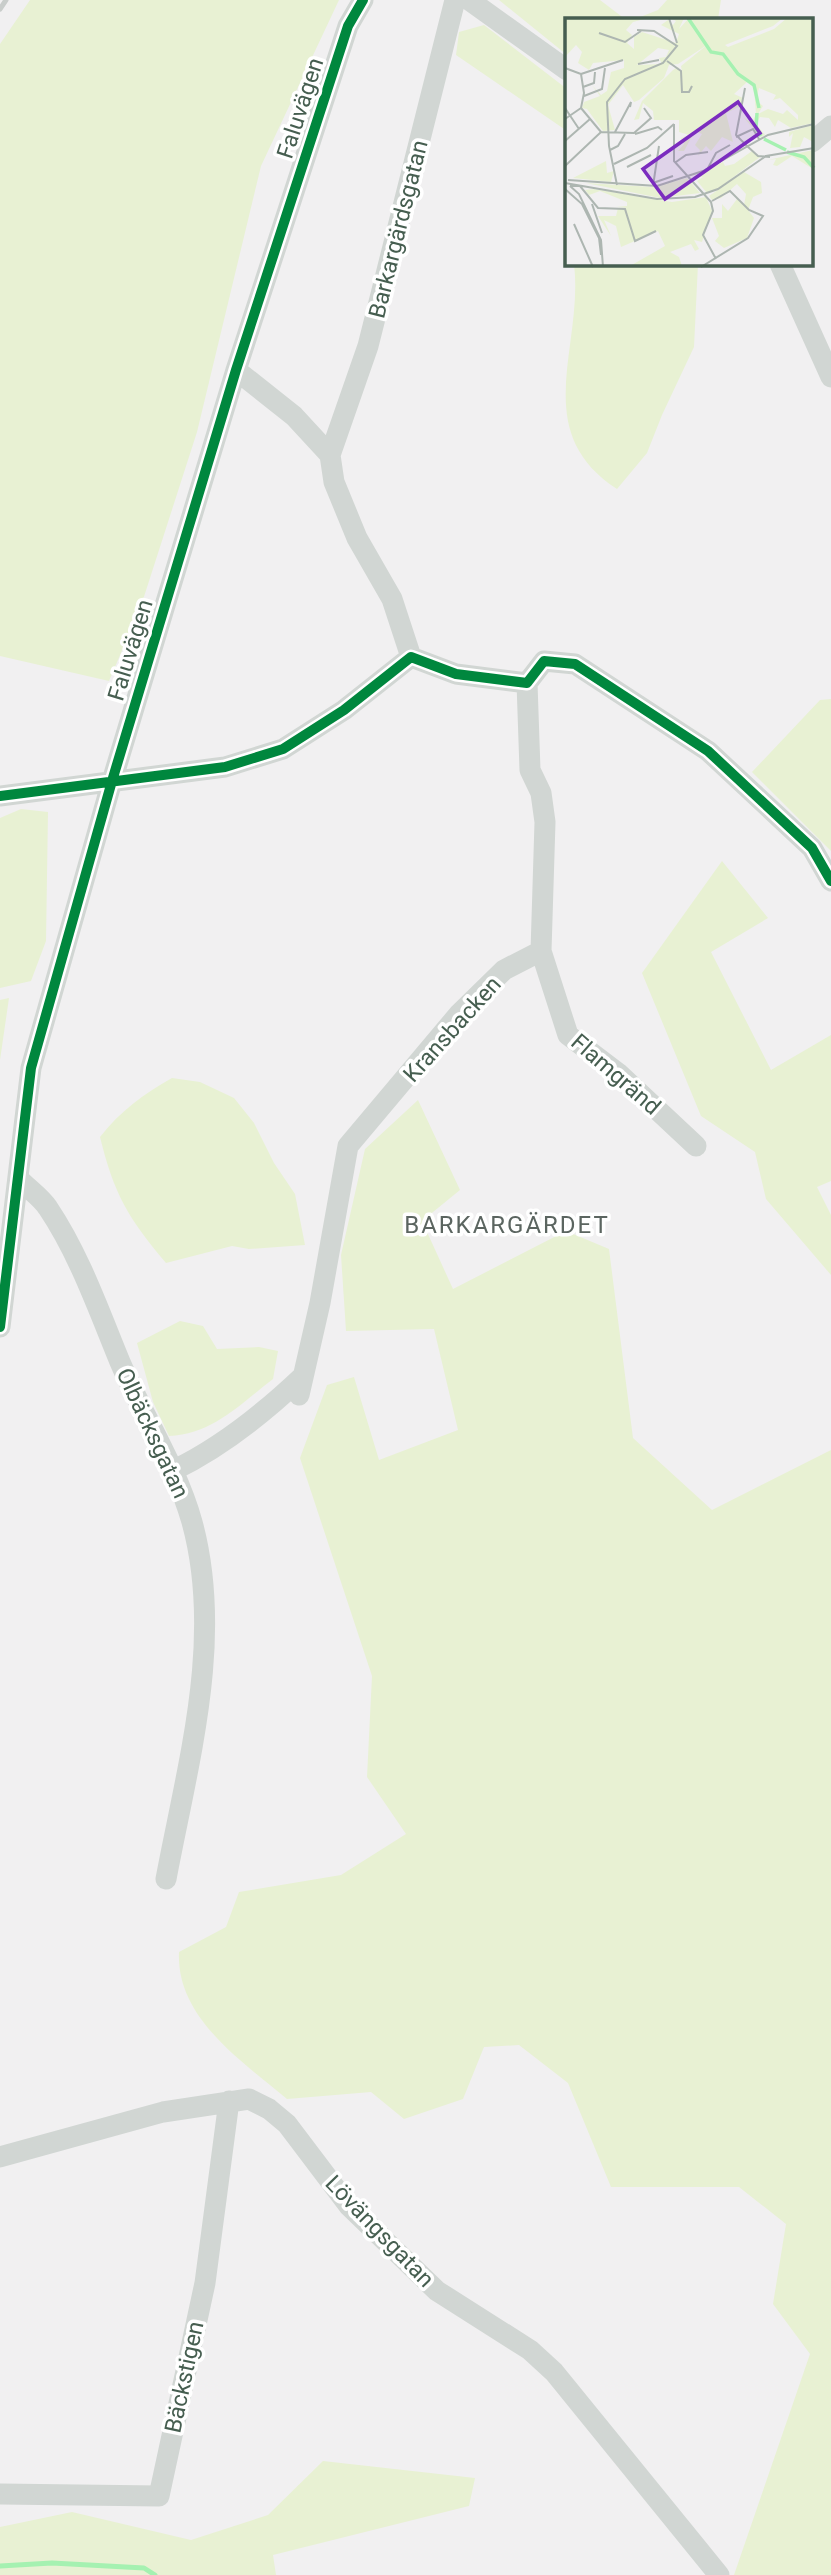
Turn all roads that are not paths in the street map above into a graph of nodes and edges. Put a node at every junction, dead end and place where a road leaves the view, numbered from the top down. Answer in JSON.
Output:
{"nodes":[{"id":1,"x":363,"y":0,"type":"edge"},
{"id":2,"x":455,"y":0,"type":"edge"},
{"id":3,"x":469,"y":0,"type":"edge"},
{"id":4,"x":565,"y":68,"type":"edge"},
{"id":5,"x":831,"y":126,"type":"edge"},
{"id":6,"x":814,"y":140,"type":"edge"},
{"id":7,"x":781,"y":266,"type":"edge"},
{"id":8,"x":236,"y":370,"type":"junction"},
{"id":9,"x":831,"y":377,"type":"edge"},
{"id":10,"x":330,"y":456,"type":"junction"},
{"id":11,"x":411,"y":657,"type":"junction"},
{"id":12,"x":527,"y":683,"type":"junction"},
{"id":13,"x":112,"y":781,"type":"junction"},
{"id":14,"x":0,"y":796,"type":"edge"},
{"id":15,"x":831,"y":881,"type":"edge"},
{"id":16,"x":541,"y":951,"type":"junction"},
{"id":17,"x":696,"y":1146,"type":"dead end"},
{"id":18,"x":18,"y":1178,"type":"junction"},
{"id":19,"x":0,"y":1327,"type":"edge"},
{"id":20,"x":174,"y":1470,"type":"junction"},
{"id":21,"x":166,"y":1879,"type":"dead end"},
{"id":22,"x":229,"y":2101,"type":"junction"},
{"id":23,"x":0,"y":2157,"type":"edge"},
{"id":24,"x":0,"y":2494,"type":"edge"},
{"id":25,"x":719,"y":2575,"type":"edge"}],
"edges":[{"from":1,"to":8,"type":"street","name":"Faluvägen"},
{"from":2,"to":10,"type":"street","name":"Barkargärdsgatan"},
{"from":3,"to":4,"type":"street"},
{"from":5,"to":6,"type":"street"},
{"from":7,"to":9,"type":"street"},
{"from":8,"to":10,"type":"street"},
{"from":8,"to":13,"type":"street","name":"Faluvägen"},
{"from":10,"to":11,"type":"street"},
{"from":11,"to":12,"type":"street"},
{"from":11,"to":13,"type":"street"},
{"from":12,"to":15,"type":"street"},
{"from":12,"to":16,"type":"street"},
{"from":13,"to":14,"type":"street"},
{"from":13,"to":18,"type":"street","name":"Faluvägen"},
{"from":16,"to":17,"type":"street","name":"Flamgränd"},
{"from":16,"to":20,"type":"street","name":"Kransbacken"},
{"from":18,"to":19,"type":"street","name":"Faluvägen"},
{"from":18,"to":20,"type":"street","name":"Olbäcksgatan"},
{"from":20,"to":21,"type":"street","name":"Olbäcksgatan"},
{"from":22,"to":23,"type":"street","name":"Lövängsgatan"},
{"from":22,"to":24,"type":"street","name":"Bäckstigen"},
{"from":22,"to":25,"type":"street","name":"Lövängsgatan"}]}
